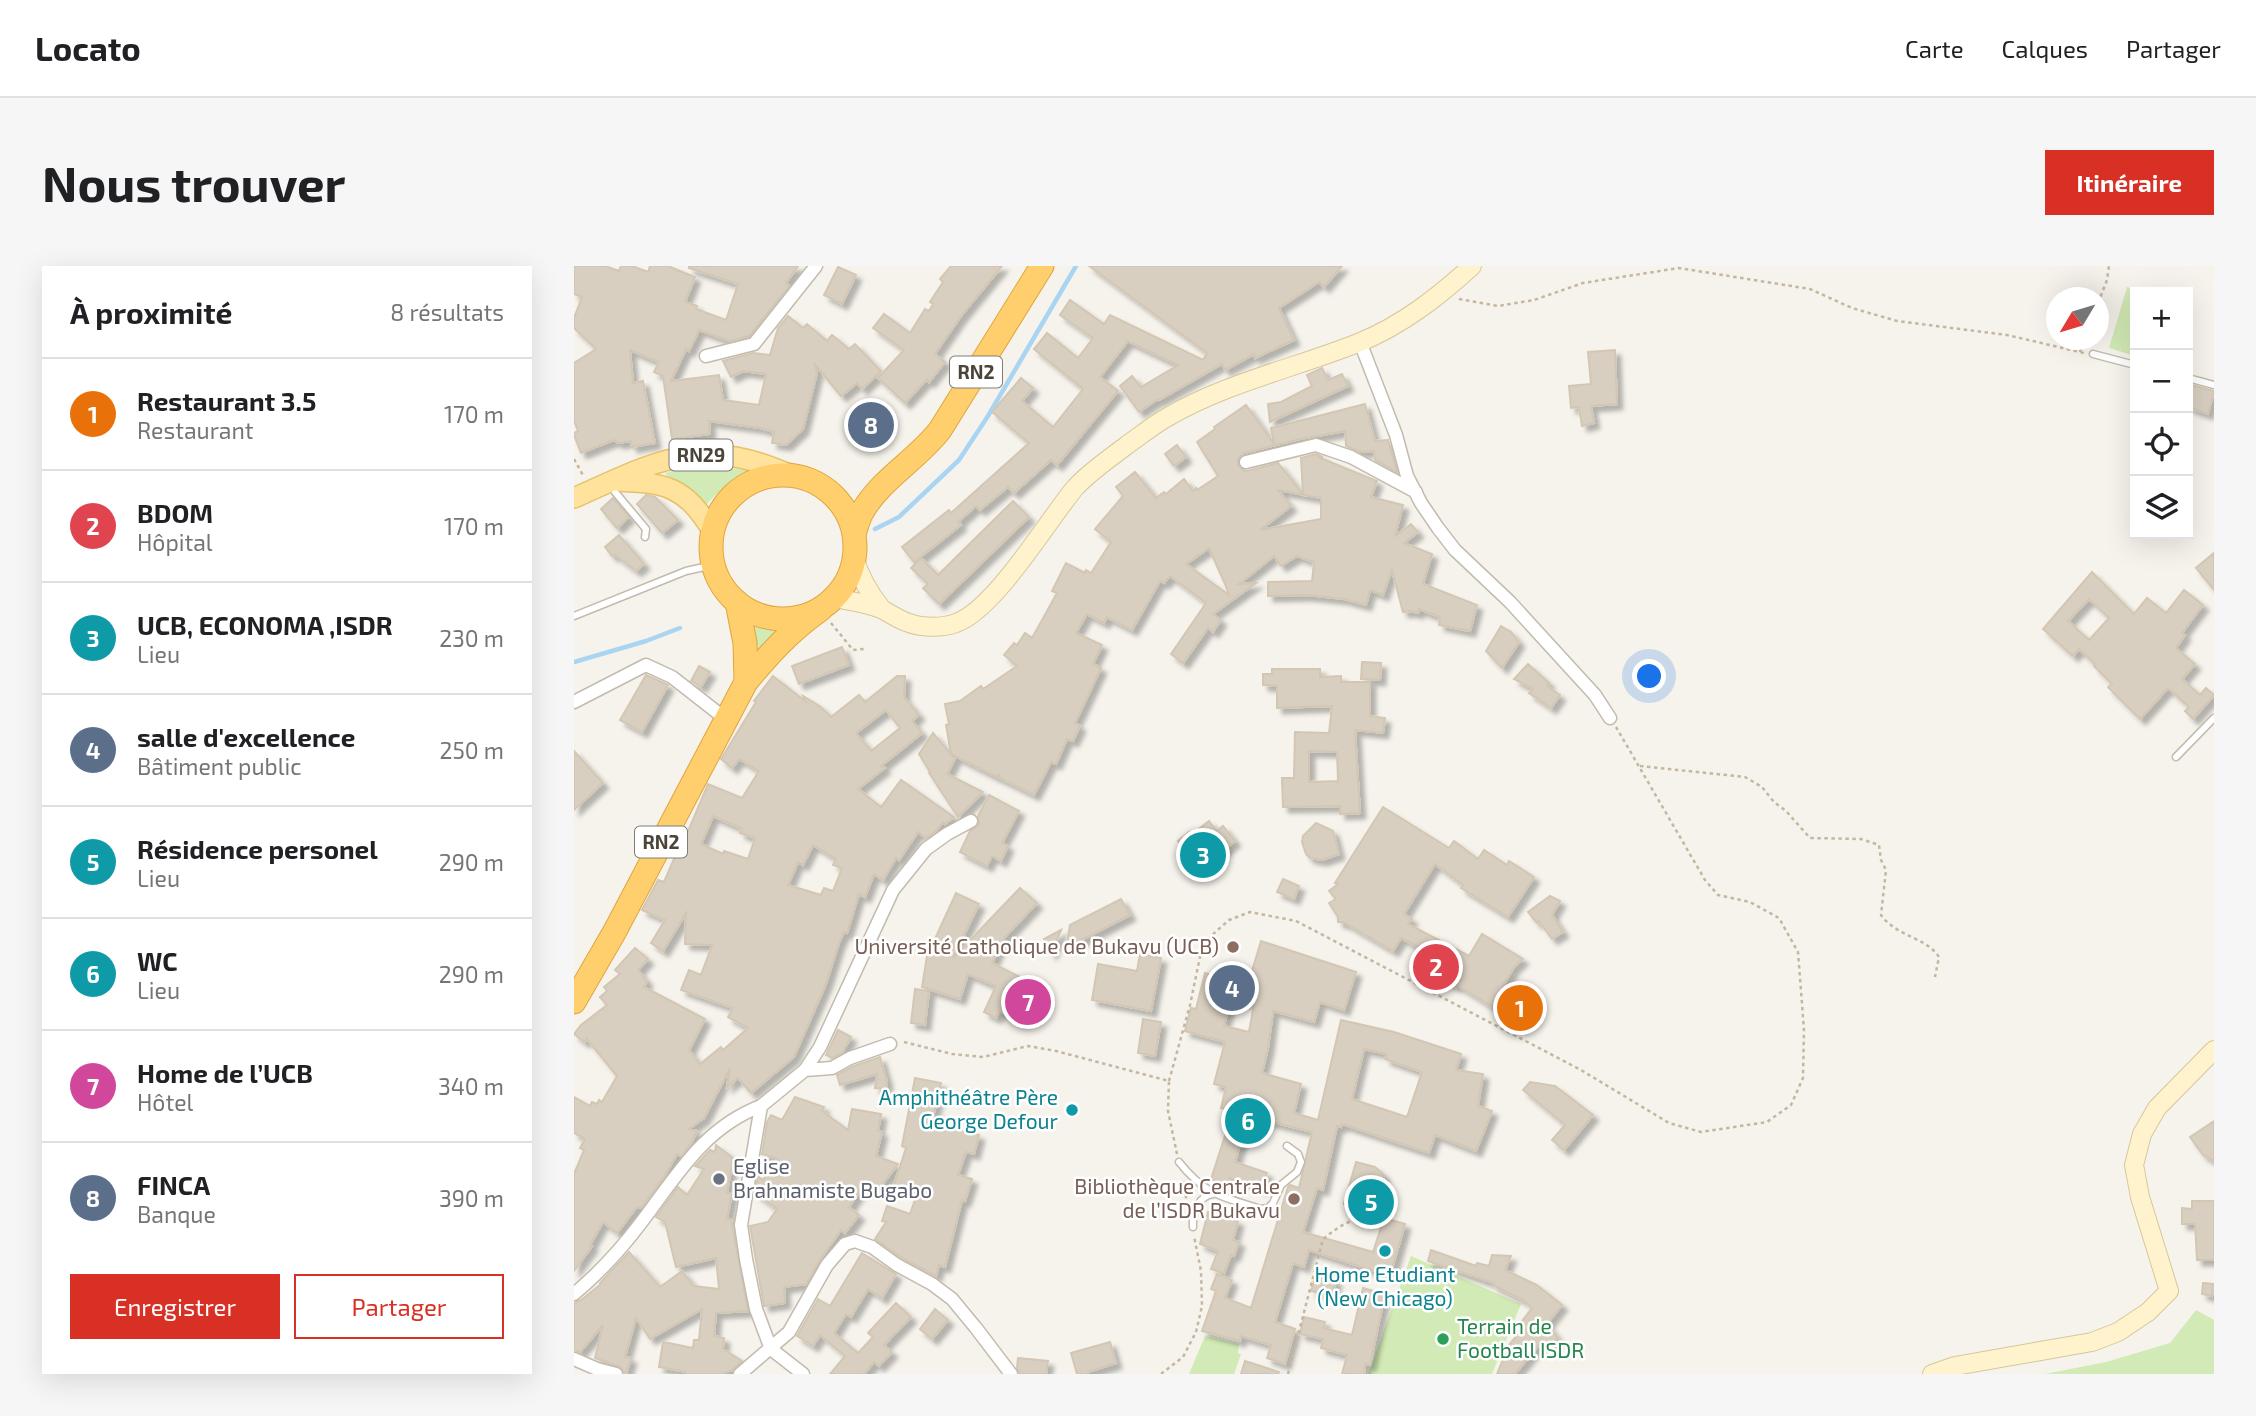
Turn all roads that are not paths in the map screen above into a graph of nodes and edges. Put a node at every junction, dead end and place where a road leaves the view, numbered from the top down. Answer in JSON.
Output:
{"nodes":[{"id":1,"x":816,"y":266,"type":"edge"},
{"id":2,"x":1042,"y":266,"type":"edge"},
{"id":3,"x":1472,"y":266,"type":"edge"},
{"id":4,"x":1360,"y":342,"type":"junction"},
{"id":5,"x":2093,"y":354,"type":"road end"},
{"id":6,"x":706,"y":356,"type":"dead end"},
{"id":7,"x":2130,"y":364,"type":"edge"},
{"id":8,"x":2193,"y":379,"type":"edge"},
{"id":9,"x":2214,"y":384,"type":"edge"},
{"id":10,"x":1246,"y":463,"type":"dead end"},
{"id":11,"x":900,"y":470,"type":"junction"},
{"id":12,"x":793,"y":476,"type":"junction"},
{"id":13,"x":611,"y":481,"type":"junction"},
{"id":14,"x":1416,"y":492,"type":"junction"},
{"id":15,"x":830,"y":493,"type":"junction"},
{"id":16,"x":574,"y":498,"type":"edge"},
{"id":17,"x":712,"y":532,"type":"junction"},
{"id":18,"x":645,"y":537,"type":"dead end"},
{"id":19,"x":854,"y":546,"type":"junction"},
{"id":20,"x":713,"y":565,"type":"junction"},
{"id":21,"x":737,"y":602,"type":"junction"},
{"id":22,"x":827,"y":604,"type":"junction"},
{"id":23,"x":882,"y":609,"type":"junction"},
{"id":24,"x":574,"y":616,"type":"edge"},
{"id":25,"x":746,"y":682,"type":"junction"},
{"id":26,"x":574,"y":702,"type":"edge"},
{"id":27,"x":1610,"y":718,"type":"road end"},
{"id":28,"x":2214,"y":718,"type":"edge"},
{"id":29,"x":727,"y":720,"type":"junction"},
{"id":30,"x":2176,"y":757,"type":"dead end"},
{"id":31,"x":971,"y":821,"type":"dead end"},
{"id":32,"x":574,"y":1002,"type":"edge"},
{"id":33,"x":890,"y":1044,"type":"road end"},
{"id":34,"x":2214,"y":1050,"type":"edge"},
{"id":35,"x":805,"y":1070,"type":"junction"},
{"id":36,"x":761,"y":1106,"type":"junction"},
{"id":37,"x":1287,"y":1146,"type":"dead end"},
{"id":38,"x":1179,"y":1163,"type":"road end"},
{"id":39,"x":1214,"y":1194,"type":"junction"},
{"id":40,"x":1193,"y":1227,"type":"road end"},
{"id":41,"x":574,"y":1294,"type":"edge"},
{"id":42,"x":771,"y":1349,"type":"junction"},
{"id":43,"x":574,"y":1359,"type":"edge"},
{"id":44,"x":616,"y":1374,"type":"edge"},
{"id":45,"x":740,"y":1374,"type":"edge"},
{"id":46,"x":803,"y":1374,"type":"edge"},
{"id":47,"x":1011,"y":1374,"type":"edge"},
{"id":48,"x":1932,"y":1374,"type":"edge"}],
"edges":[{"from":1,"to":6,"type":"street"},
{"from":2,"to":11,"type":"highway","number":"RN2"},
{"from":3,"to":4,"type":"street"},
{"from":4,"to":14,"type":"street"},
{"from":4,"to":23,"type":"street"},
{"from":5,"to":7,"type":"lane"},
{"from":8,"to":9,"type":"lane"},
{"from":10,"to":14,"type":"street"},
{"from":11,"to":15,"type":"highway","number":"RN2"},
{"from":11,"to":19,"type":"highway","number":"RN2"},
{"from":12,"to":13,"type":"main road","number":"RN29"},
{"from":12,"to":15,"type":"highway"},
{"from":12,"to":17,"type":"highway"},
{"from":13,"to":16,"type":"main road","number":"RN29"},
{"from":13,"to":17,"type":"main road","number":"RN29"},
{"from":13,"to":18,"type":"lane"},
{"from":14,"to":27,"type":"street"},
{"from":15,"to":19,"type":"highway"},
{"from":17,"to":20,"type":"highway"},
{"from":19,"to":22,"type":"highway"},
{"from":19,"to":23,"type":"street"},
{"from":20,"to":21,"type":"highway"},
{"from":20,"to":24,"type":"lane"},
{"from":21,"to":22,"type":"highway"},
{"from":21,"to":25,"type":"highway","number":"RN2"},
{"from":22,"to":23,"type":"street"},
{"from":22,"to":25,"type":"highway","number":"RN2"},
{"from":25,"to":29,"type":"highway","number":"RN2"},
{"from":26,"to":29,"type":"street"},
{"from":28,"to":30,"type":"lane"},
{"from":29,"to":32,"type":"highway","number":"RN2"},
{"from":31,"to":35,"type":"street"},
{"from":33,"to":35,"type":"street"},
{"from":34,"to":48,"type":"street"},
{"from":35,"to":36,"type":"street"},
{"from":36,"to":41,"type":"street"},
{"from":36,"to":42,"type":"street"},
{"from":37,"to":39,"type":"lane"},
{"from":38,"to":39,"type":"lane"},
{"from":39,"to":40,"type":"lane"},
{"from":42,"to":45,"type":"street"},
{"from":42,"to":46,"type":"street"},
{"from":42,"to":47,"type":"street"},
{"from":43,"to":44,"type":"street"}]}
